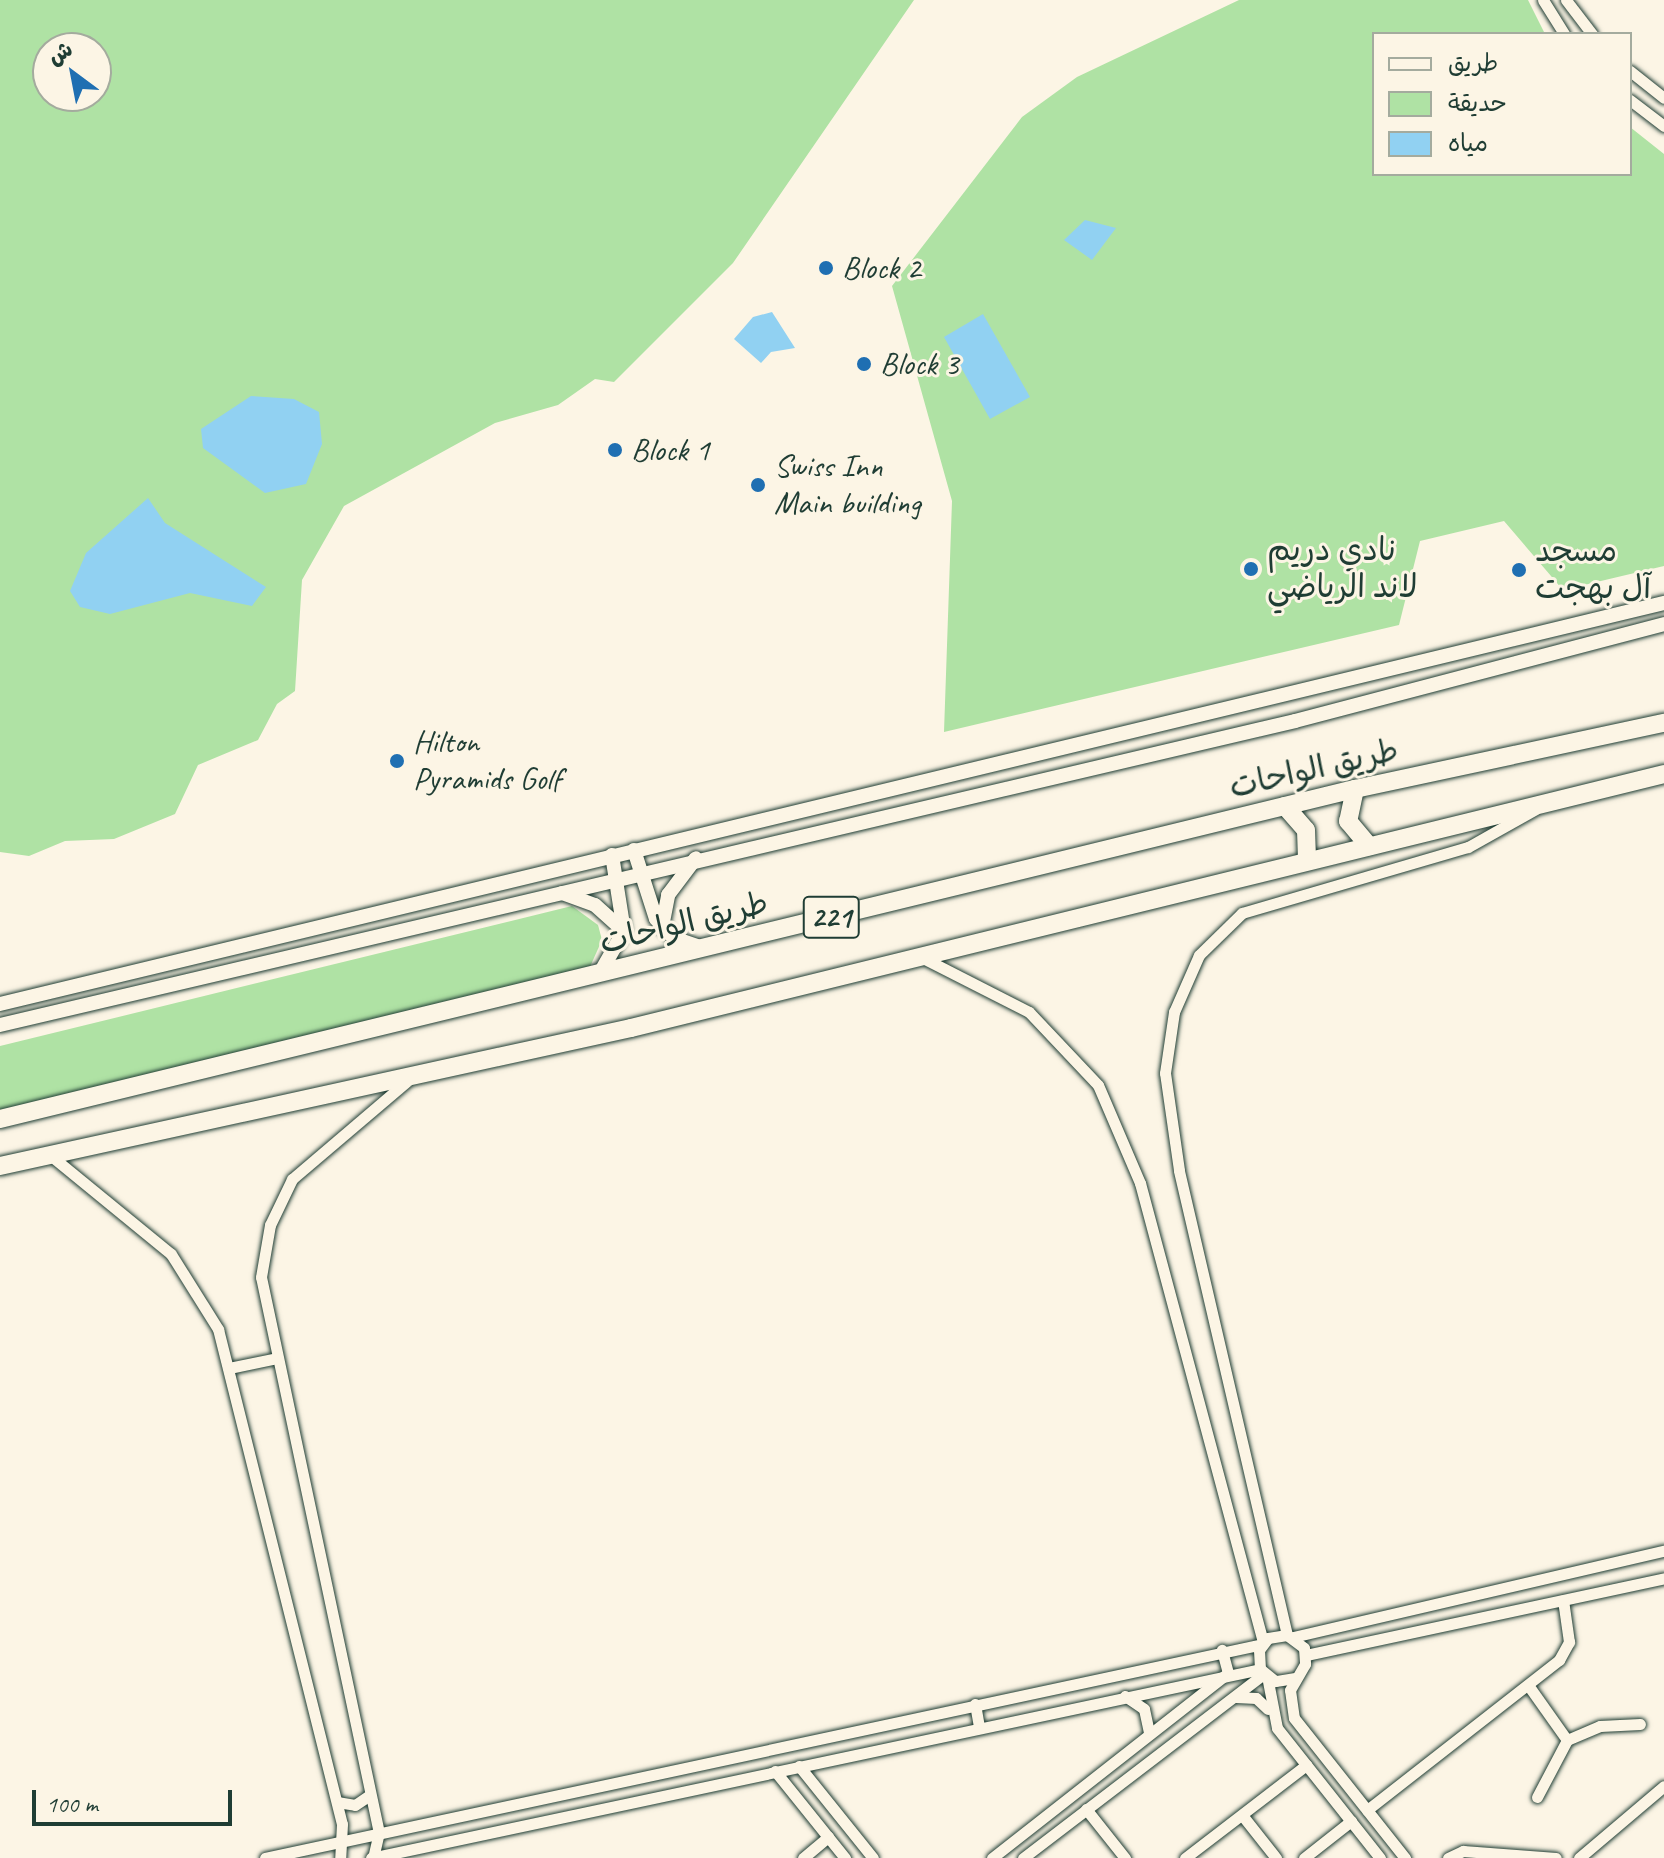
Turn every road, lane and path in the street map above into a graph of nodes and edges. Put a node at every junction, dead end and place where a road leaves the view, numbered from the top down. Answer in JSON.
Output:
{"nodes":[{"id":1,"x":1543,"y":0,"type":"edge"},
{"id":2,"x":1566,"y":0,"type":"edge"},
{"id":3,"x":1563,"y":32,"type":"edge"},
{"id":4,"x":1590,"y":32,"type":"edge"},
{"id":5,"x":1632,"y":73,"type":"edge"},
{"id":6,"x":1664,"y":98,"type":"edge"},
{"id":7,"x":1632,"y":102,"type":"edge"},
{"id":8,"x":1664,"y":126,"type":"edge"},
{"id":9,"x":1664,"y":603,"type":"edge"},
{"id":10,"x":1664,"y":624,"type":"edge"},
{"id":11,"x":1288,"y":692,"type":"junction"},
{"id":12,"x":1266,"y":698,"type":"junction"},
{"id":13,"x":1295,"y":721,"type":"junction"},
{"id":14,"x":1664,"y":723,"type":"edge"},
{"id":15,"x":1274,"y":726,"type":"junction"},
{"id":16,"x":1664,"y":774,"type":"edge"},
{"id":17,"x":1355,"y":789,"type":"junction"},
{"id":18,"x":842,"y":799,"type":"junction"},
{"id":19,"x":1543,"y":803,"type":"junction"},
{"id":20,"x":1285,"y":806,"type":"junction"},
{"id":21,"x":808,"y":809,"type":"junction"},
{"id":22,"x":849,"y":823,"type":"junction"},
{"id":23,"x":814,"y":831,"type":"junction"},
{"id":24,"x":1369,"y":846,"type":"junction"},
{"id":25,"x":634,"y":850,"type":"junction"},
{"id":26,"x":612,"y":855,"type":"junction"},
{"id":27,"x":699,"y":855,"type":"junction"},
{"id":28,"x":1307,"y":861,"type":"junction"},
{"id":29,"x":640,"y":871,"type":"junction"},
{"id":30,"x":617,"y":877,"type":"junction"},
{"id":31,"x":558,"y":892,"type":"junction"},
{"id":32,"x":662,"y":927,"type":"junction"},
{"id":33,"x":624,"y":931,"type":"junction"},
{"id":34,"x":704,"y":948,"type":"junction"},
{"id":35,"x":921,"y":957,"type":"junction"},
{"id":36,"x":595,"y":977,"type":"junction"},
{"id":37,"x":78,"y":985,"type":"junction"},
{"id":38,"x":0,"y":1004,"type":"edge"},
{"id":39,"x":83,"y":1005,"type":"junction"},
{"id":40,"x":0,"y":1025,"type":"edge"},
{"id":41,"x":410,"y":1079,"type":"junction"},
{"id":42,"x":0,"y":1119,"type":"edge"},
{"id":43,"x":50,"y":1155,"type":"junction"},
{"id":44,"x":0,"y":1166,"type":"edge"},
{"id":45,"x":273,"y":1359,"type":"junction"},
{"id":46,"x":229,"y":1368,"type":"junction"},
{"id":47,"x":1664,"y":1551,"type":"edge"},
{"id":48,"x":1664,"y":1578,"type":"edge"},
{"id":49,"x":1563,"y":1600,"type":"junction"},
{"id":50,"x":1290,"y":1636,"type":"junction"},
{"id":51,"x":1263,"y":1644,"type":"junction"},
{"id":52,"x":1222,"y":1650,"type":"junction"},
{"id":53,"x":1306,"y":1655,"type":"junction"},
{"id":54,"x":1228,"y":1673,"type":"junction"},
{"id":55,"x":1264,"y":1673,"type":"junction"},
{"id":56,"x":1295,"y":1678,"type":"junction"},
{"id":57,"x":1528,"y":1685,"type":"junction"},
{"id":58,"x":1125,"y":1695,"type":"junction"},
{"id":59,"x":1232,"y":1699,"type":"junction"},
{"id":60,"x":975,"y":1704,"type":"junction"},
{"id":61,"x":1268,"y":1709,"type":"junction"},
{"id":62,"x":1294,"y":1718,"type":"junction"},
{"id":63,"x":1640,"y":1724,"type":"dead end"},
{"id":64,"x":979,"y":1727,"type":"junction"},
{"id":65,"x":1277,"y":1728,"type":"junction"},
{"id":66,"x":1149,"y":1732,"type":"junction"},
{"id":67,"x":1567,"y":1740,"type":"junction"},
{"id":68,"x":1306,"y":1765,"type":"junction"},
{"id":69,"x":799,"y":1766,"type":"junction"},
{"id":70,"x":775,"y":1771,"type":"junction"},
{"id":71,"x":611,"y":1783,"type":"junction"},
{"id":72,"x":1664,"y":1786,"type":"edge"},
{"id":73,"x":370,"y":1795,"type":"junction"},
{"id":74,"x":1537,"y":1797,"type":"dead end"},
{"id":75,"x":337,"y":1802,"type":"junction"},
{"id":76,"x":615,"y":1806,"type":"junction"},
{"id":77,"x":1086,"y":1809,"type":"junction"},
{"id":78,"x":1367,"y":1810,"type":"junction"},
{"id":79,"x":1242,"y":1815,"type":"junction"},
{"id":80,"x":1351,"y":1821,"type":"junction"},
{"id":81,"x":1032,"y":1826,"type":"junction"},
{"id":82,"x":379,"y":1833,"type":"junction"},
{"id":83,"x":828,"y":1837,"type":"junction"},
{"id":84,"x":342,"y":1841,"type":"junction"},
{"id":85,"x":1045,"y":1841,"type":"junction"},
{"id":86,"x":265,"y":1858,"type":"edge"},
{"id":87,"x":340,"y":1858,"type":"edge"},
{"id":88,"x":372,"y":1858,"type":"edge"},
{"id":89,"x":803,"y":1858,"type":"edge"},
{"id":90,"x":845,"y":1858,"type":"edge"},
{"id":91,"x":873,"y":1858,"type":"edge"},
{"id":92,"x":992,"y":1858,"type":"edge"},
{"id":93,"x":1023,"y":1858,"type":"edge"},
{"id":94,"x":1125,"y":1858,"type":"edge"},
{"id":95,"x":1185,"y":1858,"type":"edge"},
{"id":96,"x":1276,"y":1858,"type":"edge"},
{"id":97,"x":1304,"y":1858,"type":"edge"},
{"id":98,"x":1380,"y":1858,"type":"edge"},
{"id":99,"x":1405,"y":1858,"type":"edge"},
{"id":100,"x":1448,"y":1858,"type":"edge"},
{"id":101,"x":1556,"y":1858,"type":"edge"},
{"id":102,"x":1579,"y":1858,"type":"edge"}],
"edges":[{"from":1,"to":3,"type":"street"},
{"from":2,"to":4,"type":"street"},
{"from":5,"to":6,"type":"street"},
{"from":7,"to":8,"type":"street"},
{"from":9,"to":11,"type":"street"},
{"from":10,"to":13,"type":"street"},
{"from":11,"to":12,"type":"street"},
{"from":11,"to":13,"type":"street"},
{"from":12,"to":15,"type":"street"},
{"from":12,"to":18,"type":"street"},
{"from":13,"to":15,"type":"street"},
{"from":14,"to":17,"type":"highway","name":"طريق الواحات","number":"221"},
{"from":15,"to":22,"type":"street"},
{"from":16,"to":19,"type":"highway","number":"221"},
{"from":17,"to":20,"type":"highway","name":"طريق الواحات","number":"221"},
{"from":17,"to":24,"type":"highway"},
{"from":18,"to":21,"type":"street"},
{"from":18,"to":22,"type":"street"},
{"from":19,"to":24,"type":"highway","number":"221"},
{"from":19,"to":50,"type":"street"},
{"from":20,"to":28,"type":"highway"},
{"from":20,"to":34,"type":"highway","name":"طريق الواحات","number":"221"},
{"from":21,"to":23,"type":"street"},
{"from":21,"to":25,"type":"street"},
{"from":22,"to":23,"type":"street"},
{"from":23,"to":27,"type":"street"},
{"from":24,"to":28,"type":"highway","number":"221"},
{"from":25,"to":26,"type":"street"},
{"from":25,"to":29,"type":"street"},
{"from":26,"to":30,"type":"street"},
{"from":26,"to":37,"type":"street"},
{"from":27,"to":29,"type":"street"},
{"from":27,"to":32,"type":"street"},
{"from":28,"to":35,"type":"highway","number":"221"},
{"from":29,"to":30,"type":"street"},
{"from":29,"to":32,"type":"street"},
{"from":30,"to":31,"type":"street"},
{"from":30,"to":33,"type":"street"},
{"from":31,"to":33,"type":"street"},
{"from":31,"to":39,"type":"street"},
{"from":32,"to":34,"type":"street"},
{"from":33,"to":36,"type":"street"},
{"from":34,"to":36,"type":"highway","name":"طريق الواحات","number":"221"},
{"from":35,"to":41,"type":"highway","number":"221"},
{"from":35,"to":51,"type":"street"},
{"from":36,"to":42,"type":"highway","name":"طريق الواحات","number":"221"},
{"from":37,"to":38,"type":"street"},
{"from":37,"to":39,"type":"street"},
{"from":39,"to":40,"type":"street"},
{"from":41,"to":43,"type":"highway","number":"221"},
{"from":41,"to":45,"type":"street"},
{"from":43,"to":44,"type":"highway","number":"221"},
{"from":43,"to":46,"type":"street"},
{"from":45,"to":46,"type":"street"},
{"from":45,"to":73,"type":"street"},
{"from":46,"to":75,"type":"street"},
{"from":47,"to":50,"type":"street"},
{"from":48,"to":49,"type":"street"},
{"from":49,"to":53,"type":"street"},
{"from":49,"to":57,"type":"street"},
{"from":50,"to":51,"type":"street"},
{"from":50,"to":53,"type":"street"},
{"from":51,"to":52,"type":"street"},
{"from":51,"to":55,"type":"street"},
{"from":52,"to":54,"type":"street"},
{"from":52,"to":60,"type":"street"},
{"from":53,"to":56,"type":"street"},
{"from":54,"to":55,"type":"street"},
{"from":54,"to":58,"type":"street"},
{"from":54,"to":66,"type":"street"},
{"from":55,"to":56,"type":"street"},
{"from":55,"to":59,"type":"street"},
{"from":55,"to":61,"type":"street"},
{"from":56,"to":62,"type":"street"},
{"from":57,"to":67,"type":"street"},
{"from":57,"to":78,"type":"street"},
{"from":58,"to":64,"type":"street"},
{"from":58,"to":66,"type":"street"},
{"from":59,"to":61,"type":"street"},
{"from":59,"to":77,"type":"street"},
{"from":60,"to":64,"type":"street"},
{"from":60,"to":71,"type":"street"},
{"from":61,"to":65,"type":"street"},
{"from":62,"to":65,"type":"street"},
{"from":62,"to":78,"type":"street"},
{"from":63,"to":67,"type":"street"},
{"from":64,"to":69,"type":"street"},
{"from":65,"to":68,"type":"street"},
{"from":66,"to":81,"type":"street"},
{"from":67,"to":74,"type":"street"},
{"from":68,"to":79,"type":"street"},
{"from":68,"to":80,"type":"street"},
{"from":69,"to":70,"type":"street"},
{"from":69,"to":91,"type":"street"},
{"from":70,"to":76,"type":"street"},
{"from":70,"to":83,"type":"street"},
{"from":71,"to":76,"type":"street"},
{"from":71,"to":82,"type":"street"},
{"from":72,"to":102,"type":"street"},
{"from":73,"to":75,"type":"street"},
{"from":73,"to":82,"type":"street"},
{"from":75,"to":84,"type":"street"},
{"from":76,"to":88,"type":"street"},
{"from":77,"to":85,"type":"street"},
{"from":77,"to":94,"type":"street"},
{"from":78,"to":99,"type":"street"},
{"from":79,"to":95,"type":"street"},
{"from":79,"to":96,"type":"street"},
{"from":80,"to":97,"type":"street"},
{"from":80,"to":98,"type":"street"},
{"from":81,"to":85,"type":"street"},
{"from":81,"to":92,"type":"street"},
{"from":82,"to":84,"type":"street"},
{"from":82,"to":88,"type":"street"},
{"from":83,"to":89,"type":"street"},
{"from":83,"to":90,"type":"street"},
{"from":84,"to":86,"type":"street"},
{"from":84,"to":87,"type":"street"},
{"from":85,"to":93,"type":"street"},
{"from":100,"to":101,"type":"street"}]}
